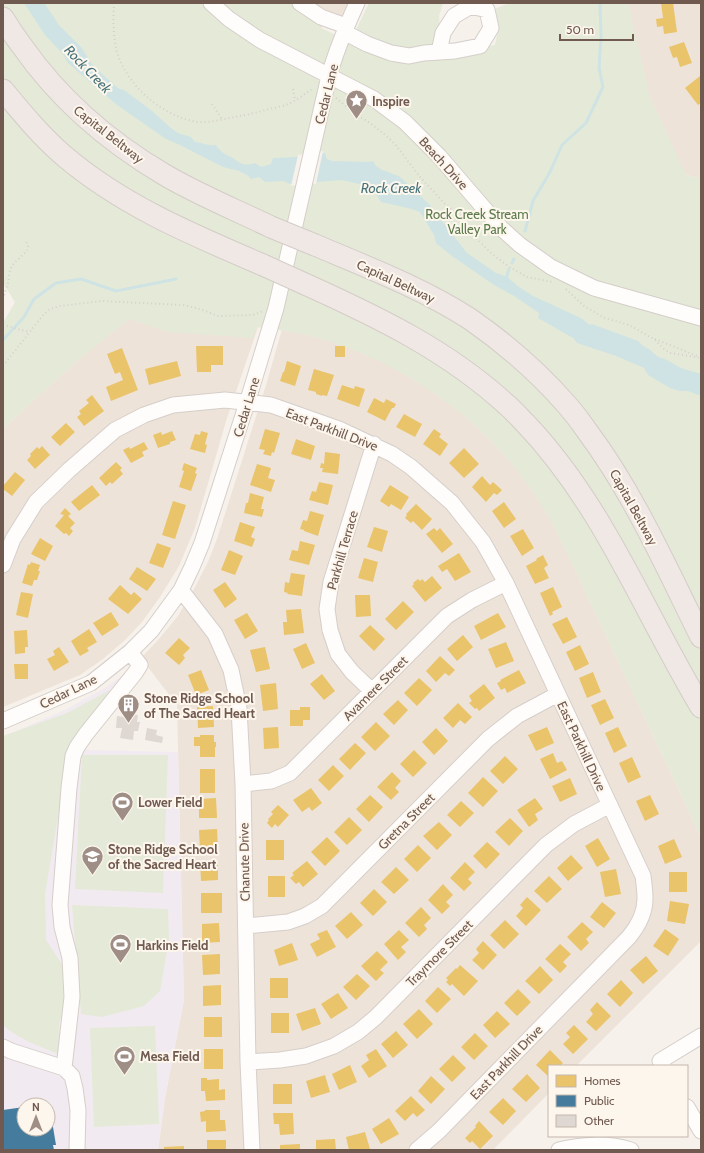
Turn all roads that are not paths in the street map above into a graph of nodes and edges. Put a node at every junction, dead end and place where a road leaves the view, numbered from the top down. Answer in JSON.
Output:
{"nodes":[{"id":1,"x":211,"y":3,"type":"edge"},
{"id":2,"x":300,"y":3,"type":"edge"},
{"id":3,"x":357,"y":3,"type":"edge"},
{"id":4,"x":3,"y":18,"type":"edge"},
{"id":5,"x":345,"y":29,"type":"junction"},
{"id":6,"x":439,"y":52,"type":"dead end"},
{"id":7,"x":329,"y":76,"type":"junction"},
{"id":8,"x":3,"y":90,"type":"edge"},
{"id":9,"x":701,"y":318,"type":"edge"},
{"id":10,"x":247,"y":403,"type":"junction"},
{"id":11,"x":374,"y":444,"type":"junction"},
{"id":12,"x":3,"y":565,"type":"edge"},
{"id":13,"x":506,"y":583,"type":"junction"},
{"id":14,"x":181,"y":590,"type":"junction"},
{"id":15,"x":701,"y":637,"type":"edge"},
{"id":16,"x":130,"y":652,"type":"junction"},
{"id":17,"x":372,"y":691,"type":"junction"},
{"id":18,"x":558,"y":694,"type":"junction"},
{"id":19,"x":701,"y":707,"type":"edge"},
{"id":20,"x":3,"y":722,"type":"edge"},
{"id":21,"x":243,"y":784,"type":"junction"},
{"id":22,"x":610,"y":805,"type":"junction"},
{"id":23,"x":246,"y":926,"type":"junction"},
{"id":24,"x":701,"y":1036,"type":"edge"},
{"id":25,"x":3,"y":1046,"type":"edge"},
{"id":26,"x":248,"y":1062,"type":"junction"},
{"id":27,"x":662,"y":1065,"type":"edge"},
{"id":28,"x":64,"y":1068,"type":"junction"},
{"id":29,"x":688,"y":1109,"type":"edge"},
{"id":30,"x":701,"y":1131,"type":"edge"},
{"id":31,"x":78,"y":1150,"type":"edge"},
{"id":32,"x":252,"y":1150,"type":"edge"},
{"id":33,"x":417,"y":1150,"type":"edge"},
{"id":34,"x":559,"y":1150,"type":"edge"},
{"id":35,"x":631,"y":1150,"type":"edge"}],
"edges":[{"from":1,"to":7,"type":"street","name":"Beach Drive"},
{"from":2,"to":5,"type":"street"},
{"from":3,"to":5,"type":"street","name":"Cedar Lane"},
{"from":4,"to":15,"type":"highway","name":"Capital Beltway","bridge":true},
{"from":5,"to":6,"type":"street"},
{"from":5,"to":7,"type":"street","name":"Cedar Lane"},
{"from":7,"to":9,"type":"street","name":"Beach Drive"},
{"from":7,"to":10,"type":"street","name":"Cedar Lane"},
{"from":8,"to":19,"type":"highway","bridge":true},
{"from":10,"to":11,"type":"street","name":"East Parkhill Drive"},
{"from":10,"to":12,"type":"street","name":"East Parkhill Drive"},
{"from":10,"to":14,"type":"street","name":"Cedar Lane"},
{"from":11,"to":13,"type":"street","name":"East Parkhill Drive"},
{"from":11,"to":17,"type":"street","name":"Parkhill Terrace"},
{"from":13,"to":17,"type":"street","name":"Avamere Street"},
{"from":13,"to":18,"type":"street","name":"East Parkhill Drive"},
{"from":14,"to":16,"type":"street","name":"Cedar Lane"},
{"from":14,"to":21,"type":"street","name":"Chanute Drive"},
{"from":16,"to":20,"type":"street","name":"Cedar Lane"},
{"from":16,"to":28,"type":"street"},
{"from":17,"to":21,"type":"street","name":"Avamere Street"},
{"from":18,"to":22,"type":"street","name":"East Parkhill Drive"},
{"from":18,"to":23,"type":"street","name":"Gretna Street"},
{"from":21,"to":23,"type":"street","name":"Chanute Drive"},
{"from":22,"to":26,"type":"street","name":"Traymore Street"},
{"from":22,"to":33,"type":"street","name":"East Parkhill Drive"},
{"from":23,"to":26,"type":"street","name":"Chanute Drive"},
{"from":24,"to":27,"type":"street"},
{"from":25,"to":28,"type":"street"},
{"from":26,"to":32,"type":"street","name":"Chanute Drive"},
{"from":28,"to":31,"type":"street"},
{"from":29,"to":30,"type":"street"},
{"from":34,"to":35,"type":"street"}]}
